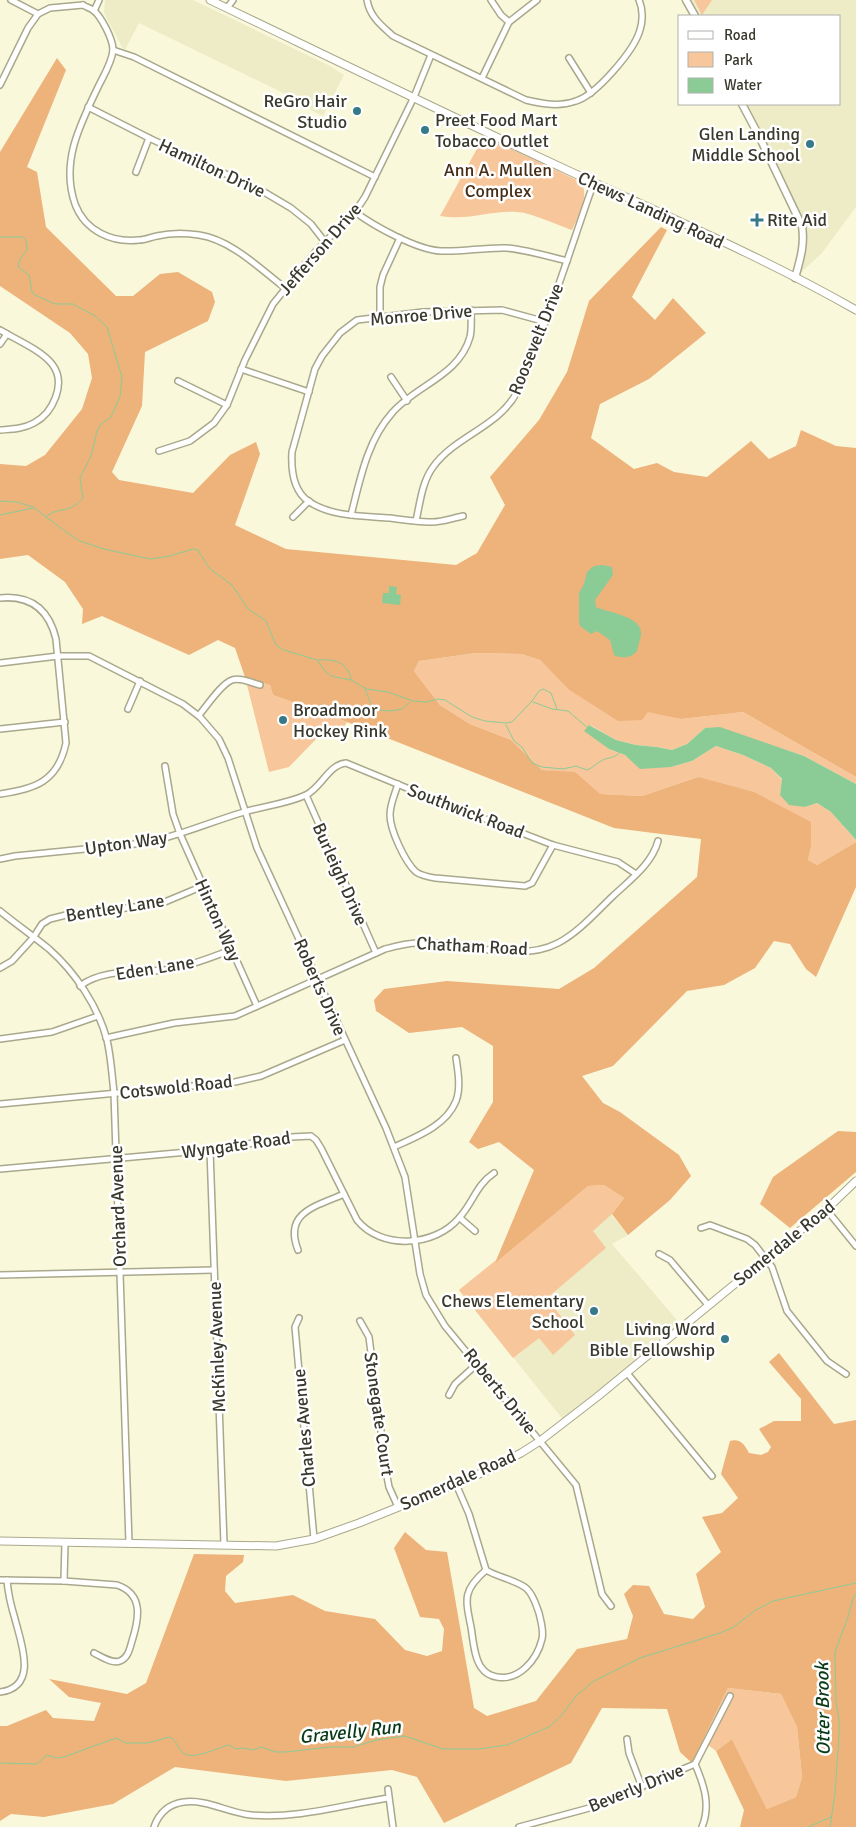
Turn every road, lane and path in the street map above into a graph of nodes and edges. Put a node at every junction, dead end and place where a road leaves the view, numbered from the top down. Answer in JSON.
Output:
{"nodes":[{"id":1,"x":11,"y":0,"type":"edge"},
{"id":2,"x":99,"y":0,"type":"edge"},
{"id":3,"x":210,"y":0,"type":"edge"},
{"id":4,"x":233,"y":0,"type":"edge"},
{"id":5,"x":366,"y":0,"type":"edge"},
{"id":6,"x":491,"y":0,"type":"edge"},
{"id":7,"x":537,"y":0,"type":"edge"},
{"id":8,"x":639,"y":0,"type":"edge"},
{"id":9,"x":686,"y":0,"type":"edge"},
{"id":10,"x":84,"y":2,"type":"edge"},
{"id":11,"x":227,"y":8,"type":"junction"},
{"id":12,"x":94,"y":11,"type":"junction"},
{"id":13,"x":38,"y":14,"type":"junction"},
{"id":14,"x":694,"y":15,"type":"edge"},
{"id":15,"x":509,"y":22,"type":"junction"},
{"id":16,"x":113,"y":50,"type":"junction"},
{"id":17,"x":431,"y":55,"type":"junction"},
{"id":18,"x":569,"y":58,"type":"dead end"},
{"id":19,"x":482,"y":78,"type":"junction"},
{"id":20,"x":0,"y":85,"type":"edge"},
{"id":21,"x":591,"y":93,"type":"junction"},
{"id":22,"x":414,"y":97,"type":"junction"},
{"id":23,"x":743,"y":105,"type":"edge"},
{"id":24,"x":88,"y":107,"type":"junction"},
{"id":25,"x":149,"y":138,"type":"junction"},
{"id":26,"x":136,"y":172,"type":"dead end"},
{"id":27,"x":375,"y":177,"type":"junction"},
{"id":28,"x":594,"y":182,"type":"junction"},
{"id":29,"x":355,"y":212,"type":"junction"},
{"id":30,"x":400,"y":238,"type":"junction"},
{"id":31,"x":325,"y":242,"type":"junction"},
{"id":32,"x":567,"y":261,"type":"junction"},
{"id":33,"x":795,"y":278,"type":"junction"},
{"id":34,"x":285,"y":288,"type":"junction"},
{"id":35,"x":471,"y":310,"type":"junction"},
{"id":36,"x":856,"y":310,"type":"edge"},
{"id":37,"x":380,"y":317,"type":"junction"},
{"id":38,"x":546,"y":322,"type":"junction"},
{"id":39,"x":0,"y":330,"type":"edge"},
{"id":40,"x":7,"y":334,"type":"junction"},
{"id":41,"x":0,"y":344,"type":"edge"},
{"id":42,"x":241,"y":370,"type":"junction"},
{"id":43,"x":391,"y":377,"type":"dead end"},
{"id":44,"x":178,"y":382,"type":"dead end"},
{"id":45,"x":309,"y":392,"type":"junction"},
{"id":46,"x":407,"y":400,"type":"junction"},
{"id":47,"x":227,"y":405,"type":"junction"},
{"id":48,"x":0,"y":430,"type":"edge"},
{"id":49,"x":158,"y":451,"type":"dead end"},
{"id":50,"x":309,"y":501,"type":"junction"},
{"id":51,"x":350,"y":515,"type":"junction"},
{"id":52,"x":463,"y":516,"type":"dead end"},
{"id":53,"x":293,"y":517,"type":"dead end"},
{"id":54,"x":416,"y":521,"type":"junction"},
{"id":55,"x":0,"y":598,"type":"edge"},
{"id":56,"x":58,"y":656,"type":"junction"},
{"id":57,"x":0,"y":662,"type":"edge"},
{"id":58,"x":140,"y":681,"type":"junction"},
{"id":59,"x":260,"y":685,"type":"dead end"},
{"id":60,"x":128,"y":709,"type":"dead end"},
{"id":61,"x":199,"y":715,"type":"junction"},
{"id":62,"x":64,"y":722,"type":"junction"},
{"id":63,"x":0,"y":729,"type":"edge"},
{"id":64,"x":165,"y":766,"type":"dead end"},
{"id":65,"x":398,"y":784,"type":"junction"},
{"id":66,"x":0,"y":794,"type":"edge"},
{"id":67,"x":306,"y":795,"type":"junction"},
{"id":68,"x":245,"y":812,"type":"junction"},
{"id":69,"x":180,"y":834,"type":"junction"},
{"id":70,"x":658,"y":841,"type":"dead end"},
{"id":71,"x":553,"y":845,"type":"junction"},
{"id":72,"x":0,"y":859,"type":"edge"},
{"id":73,"x":636,"y":874,"type":"junction"},
{"id":74,"x":203,"y":886,"type":"junction"},
{"id":75,"x":0,"y":911,"type":"edge"},
{"id":76,"x":33,"y":938,"type":"junction"},
{"id":77,"x":231,"y":950,"type":"junction"},
{"id":78,"x":376,"y":953,"type":"junction"},
{"id":79,"x":0,"y":968,"type":"edge"},
{"id":80,"x":318,"y":979,"type":"junction"},
{"id":81,"x":80,"y":986,"type":"junction"},
{"id":82,"x":258,"y":1006,"type":"junction"},
{"id":83,"x":98,"y":1016,"type":"junction"},
{"id":84,"x":106,"y":1038,"type":"junction"},
{"id":85,"x":0,"y":1039,"type":"edge"},
{"id":86,"x":344,"y":1040,"type":"junction"},
{"id":87,"x":456,"y":1058,"type":"dead end"},
{"id":88,"x":114,"y":1093,"type":"junction"},
{"id":89,"x":0,"y":1104,"type":"edge"},
{"id":90,"x":394,"y":1146,"type":"junction"},
{"id":91,"x":210,"y":1150,"type":"junction"},
{"id":92,"x":116,"y":1159,"type":"junction"},
{"id":93,"x":0,"y":1169,"type":"edge"},
{"id":94,"x":494,"y":1173,"type":"dead end"},
{"id":95,"x":856,"y":1181,"type":"edge"},
{"id":96,"x":344,"y":1194,"type":"junction"},
{"id":97,"x":826,"y":1209,"type":"junction"},
{"id":98,"x":460,"y":1218,"type":"junction"},
{"id":99,"x":701,"y":1228,"type":"dead end"},
{"id":100,"x":475,"y":1231,"type":"dead end"},
{"id":101,"x":414,"y":1241,"type":"junction"},
{"id":102,"x":856,"y":1246,"type":"edge"},
{"id":103,"x":298,"y":1250,"type":"dead end"},
{"id":104,"x":659,"y":1254,"type":"dead end"},
{"id":105,"x":766,"y":1258,"type":"junction"},
{"id":106,"x":214,"y":1270,"type":"junction"},
{"id":107,"x":120,"y":1272,"type":"junction"},
{"id":108,"x":0,"y":1276,"type":"edge"},
{"id":109,"x":708,"y":1305,"type":"junction"},
{"id":110,"x":299,"y":1318,"type":"dead end"},
{"id":111,"x":360,"y":1321,"type":"dead end"},
{"id":112,"x":477,"y":1364,"type":"junction"},
{"id":113,"x":627,"y":1373,"type":"junction"},
{"id":114,"x":846,"y":1374,"type":"dead end"},
{"id":115,"x":448,"y":1395,"type":"dead end"},
{"id":116,"x":540,"y":1441,"type":"junction"},
{"id":117,"x":712,"y":1476,"type":"dead end"},
{"id":118,"x":456,"y":1484,"type":"junction"},
{"id":119,"x":398,"y":1507,"type":"junction"},
{"id":120,"x":314,"y":1539,"type":"junction"},
{"id":121,"x":0,"y":1541,"type":"edge"},
{"id":122,"x":65,"y":1542,"type":"junction"},
{"id":123,"x":130,"y":1543,"type":"junction"},
{"id":124,"x":224,"y":1544,"type":"junction"},
{"id":125,"x":486,"y":1570,"type":"junction"},
{"id":126,"x":0,"y":1580,"type":"edge"},
{"id":127,"x":7,"y":1580,"type":"junction"},
{"id":128,"x":64,"y":1581,"type":"junction"},
{"id":129,"x":611,"y":1606,"type":"dead end"},
{"id":130,"x":94,"y":1653,"type":"dead end"},
{"id":131,"x":0,"y":1692,"type":"edge"},
{"id":132,"x":730,"y":1696,"type":"dead end"},
{"id":133,"x":627,"y":1739,"type":"dead end"},
{"id":134,"x":695,"y":1764,"type":"junction"},
{"id":135,"x":642,"y":1787,"type":"junction"},
{"id":136,"x":388,"y":1789,"type":"dead end"},
{"id":137,"x":388,"y":1798,"type":"junction"},
{"id":138,"x":154,"y":1827,"type":"edge"},
{"id":139,"x":394,"y":1827,"type":"edge"},
{"id":140,"x":519,"y":1827,"type":"edge"},
{"id":141,"x":702,"y":1827,"type":"edge"}],
"edges":[{"from":1,"to":13,"type":"street"},
{"from":2,"to":12,"type":"street"},
{"from":3,"to":11,"type":"main road","name":"Chews Landing Road"},
{"from":4,"to":11,"type":"street"},
{"from":5,"to":17,"type":"street"},
{"from":6,"to":15,"type":"street"},
{"from":7,"to":15,"type":"street"},
{"from":8,"to":21,"type":"street"},
{"from":9,"to":14,"type":"street"},
{"from":10,"to":12,"type":"street"},
{"from":10,"to":13,"type":"street"},
{"from":11,"to":22,"type":"main road","name":"Chews Landing Road"},
{"from":12,"to":16,"type":"street"},
{"from":13,"to":20,"type":"street"},
{"from":15,"to":19,"type":"street"},
{"from":16,"to":24,"type":"street"},
{"from":16,"to":27,"type":"street"},
{"from":17,"to":19,"type":"street"},
{"from":17,"to":22,"type":"street","name":"Jefferson Drive"},
{"from":18,"to":21,"type":"street"},
{"from":19,"to":21,"type":"street"},
{"from":22,"to":27,"type":"street","name":"Jefferson Drive"},
{"from":22,"to":28,"type":"main road","name":"Chews Landing Road"},
{"from":23,"to":33,"type":"street"},
{"from":24,"to":25,"type":"street","name":"Hamilton Drive"},
{"from":24,"to":34,"type":"street"},
{"from":25,"to":26,"type":"street"},
{"from":25,"to":31,"type":"street","name":"Hamilton Drive"},
{"from":27,"to":29,"type":"street","name":"Jefferson Drive"},
{"from":28,"to":32,"type":"street","name":"Roosevelt Drive"},
{"from":28,"to":33,"type":"main road","name":"Chews Landing Road"},
{"from":29,"to":30,"type":"street"},
{"from":29,"to":31,"type":"street","name":"Jefferson Drive"},
{"from":30,"to":32,"type":"street"},
{"from":30,"to":37,"type":"street"},
{"from":31,"to":34,"type":"street","name":"Jefferson Drive"},
{"from":32,"to":38,"type":"street","name":"Roosevelt Drive"},
{"from":33,"to":36,"type":"main road","name":"Chews Landing Road"},
{"from":34,"to":42,"type":"street","name":"Jefferson Drive"},
{"from":35,"to":37,"type":"street","name":"Monroe Drive"},
{"from":35,"to":38,"type":"street","name":"Monroe Drive"},
{"from":35,"to":46,"type":"street"},
{"from":37,"to":45,"type":"street","name":"Monroe Drive"},
{"from":38,"to":54,"type":"street","name":"Roosevelt Drive"},
{"from":39,"to":40,"type":"street"},
{"from":40,"to":41,"type":"street"},
{"from":40,"to":48,"type":"street"},
{"from":42,"to":45,"type":"street"},
{"from":42,"to":47,"type":"street","name":"Jefferson Drive"},
{"from":43,"to":46,"type":"street"},
{"from":44,"to":47,"type":"street"},
{"from":45,"to":50,"type":"street","name":"Monroe Drive"},
{"from":46,"to":51,"type":"street"},
{"from":47,"to":49,"type":"street","name":"Jefferson Drive"},
{"from":50,"to":51,"type":"street"},
{"from":50,"to":53,"type":"street"},
{"from":51,"to":54,"type":"street"},
{"from":52,"to":54,"type":"street"},
{"from":55,"to":56,"type":"street"},
{"from":56,"to":57,"type":"street","name":"Roberts Drive"},
{"from":56,"to":58,"type":"street","name":"Roberts Drive"},
{"from":56,"to":62,"type":"street"},
{"from":58,"to":60,"type":"street"},
{"from":58,"to":61,"type":"street","name":"Roberts Drive"},
{"from":59,"to":61,"type":"street"},
{"from":61,"to":68,"type":"street","name":"Roberts Drive"},
{"from":62,"to":63,"type":"street"},
{"from":62,"to":66,"type":"street"},
{"from":64,"to":69,"type":"street","name":"Hinton Way"},
{"from":65,"to":67,"type":"street","name":"Southwick Road"},
{"from":65,"to":71,"type":"street","name":"Southwick Road"},
{"from":65,"to":71,"type":"street"},
{"from":67,"to":68,"type":"street","name":"Upton Way"},
{"from":67,"to":78,"type":"street","name":"Burleigh Drive"},
{"from":68,"to":69,"type":"street","name":"Upton Way"},
{"from":68,"to":80,"type":"street","name":"Roberts Drive"},
{"from":69,"to":72,"type":"street","name":"Upton Way"},
{"from":69,"to":74,"type":"street","name":"Hinton Way"},
{"from":70,"to":73,"type":"street","name":"Chatham Road"},
{"from":71,"to":73,"type":"street","name":"Southwick Road"},
{"from":73,"to":78,"type":"street","name":"Chatham Road"},
{"from":74,"to":76,"type":"street","name":"Bentley Lane"},
{"from":74,"to":77,"type":"street","name":"Hinton Way"},
{"from":75,"to":76,"type":"street","name":"Orchard Avenue"},
{"from":76,"to":79,"type":"street","name":"Bentley Lane"},
{"from":76,"to":81,"type":"street","name":"Orchard Avenue"},
{"from":77,"to":81,"type":"street","name":"Eden Lane"},
{"from":77,"to":82,"type":"street","name":"Hinton Way"},
{"from":78,"to":80,"type":"street","name":"Chatham Road"},
{"from":80,"to":82,"type":"street","name":"Chatham Road"},
{"from":80,"to":86,"type":"street","name":"Roberts Drive"},
{"from":81,"to":83,"type":"street","name":"Orchard Avenue"},
{"from":82,"to":84,"type":"street","name":"Chatham Road"},
{"from":83,"to":84,"type":"street","name":"Orchard Avenue"},
{"from":83,"to":85,"type":"street"},
{"from":84,"to":88,"type":"street","name":"Orchard Avenue"},
{"from":86,"to":88,"type":"street","name":"Cotswold Road"},
{"from":86,"to":90,"type":"street","name":"Roberts Drive"},
{"from":87,"to":90,"type":"street"},
{"from":88,"to":89,"type":"street","name":"Cotswold Road"},
{"from":88,"to":92,"type":"street","name":"Orchard Avenue"},
{"from":90,"to":101,"type":"street","name":"Roberts Drive"},
{"from":91,"to":92,"type":"street","name":"Wyngate Road"},
{"from":91,"to":96,"type":"street","name":"Wyngate Road"},
{"from":91,"to":106,"type":"street","name":"McKinley Avenue"},
{"from":92,"to":93,"type":"street","name":"Wyngate Road"},
{"from":92,"to":107,"type":"street","name":"Orchard Avenue"},
{"from":94,"to":98,"type":"street","name":"Wyngate Road"},
{"from":95,"to":97,"type":"main road","name":"Somerdale Road"},
{"from":96,"to":101,"type":"street","name":"Wyngate Road"},
{"from":96,"to":103,"type":"street"},
{"from":97,"to":102,"type":"street"},
{"from":97,"to":105,"type":"main road","name":"Somerdale Road"},
{"from":98,"to":100,"type":"street"},
{"from":98,"to":101,"type":"street","name":"Wyngate Road"},
{"from":99,"to":105,"type":"street"},
{"from":101,"to":112,"type":"street","name":"Roberts Drive"},
{"from":104,"to":109,"type":"street"},
{"from":105,"to":109,"type":"main road","name":"Somerdale Road"},
{"from":105,"to":114,"type":"street"},
{"from":106,"to":107,"type":"street"},
{"from":106,"to":124,"type":"street","name":"McKinley Avenue"},
{"from":107,"to":108,"type":"street"},
{"from":107,"to":123,"type":"street","name":"Orchard Avenue"},
{"from":109,"to":113,"type":"main road","name":"Somerdale Road"},
{"from":110,"to":120,"type":"street","name":"Charles Avenue"},
{"from":111,"to":119,"type":"street","name":"Stonegate Court"},
{"from":112,"to":115,"type":"street"},
{"from":112,"to":116,"type":"street","name":"Roberts Drive"},
{"from":113,"to":116,"type":"main road","name":"Somerdale Road"},
{"from":113,"to":117,"type":"street"},
{"from":116,"to":118,"type":"main road","name":"Somerdale Road"},
{"from":116,"to":129,"type":"street","name":"Roberts Drive"},
{"from":118,"to":119,"type":"main road","name":"Somerdale Road"},
{"from":118,"to":125,"type":"street"},
{"from":119,"to":120,"type":"main road","name":"Somerdale Road"},
{"from":120,"to":124,"type":"main road","name":"Somerdale Road"},
{"from":121,"to":122,"type":"main road","name":"Somerdale Road"},
{"from":122,"to":123,"type":"main road","name":"Somerdale Road"},
{"from":122,"to":128,"type":"street"},
{"from":123,"to":124,"type":"main road","name":"Somerdale Road"},
{"from":125,"to":125,"type":"street"},
{"from":126,"to":127,"type":"street"},
{"from":127,"to":128,"type":"street"},
{"from":127,"to":131,"type":"street"},
{"from":128,"to":130,"type":"street"},
{"from":132,"to":134,"type":"street"},
{"from":133,"to":135,"type":"street"},
{"from":134,"to":135,"type":"street","name":"Beverly Drive"},
{"from":134,"to":141,"type":"street"},
{"from":135,"to":140,"type":"street","name":"Beverly Drive"},
{"from":136,"to":137,"type":"street"},
{"from":137,"to":138,"type":"street"},
{"from":137,"to":139,"type":"street"}]}
